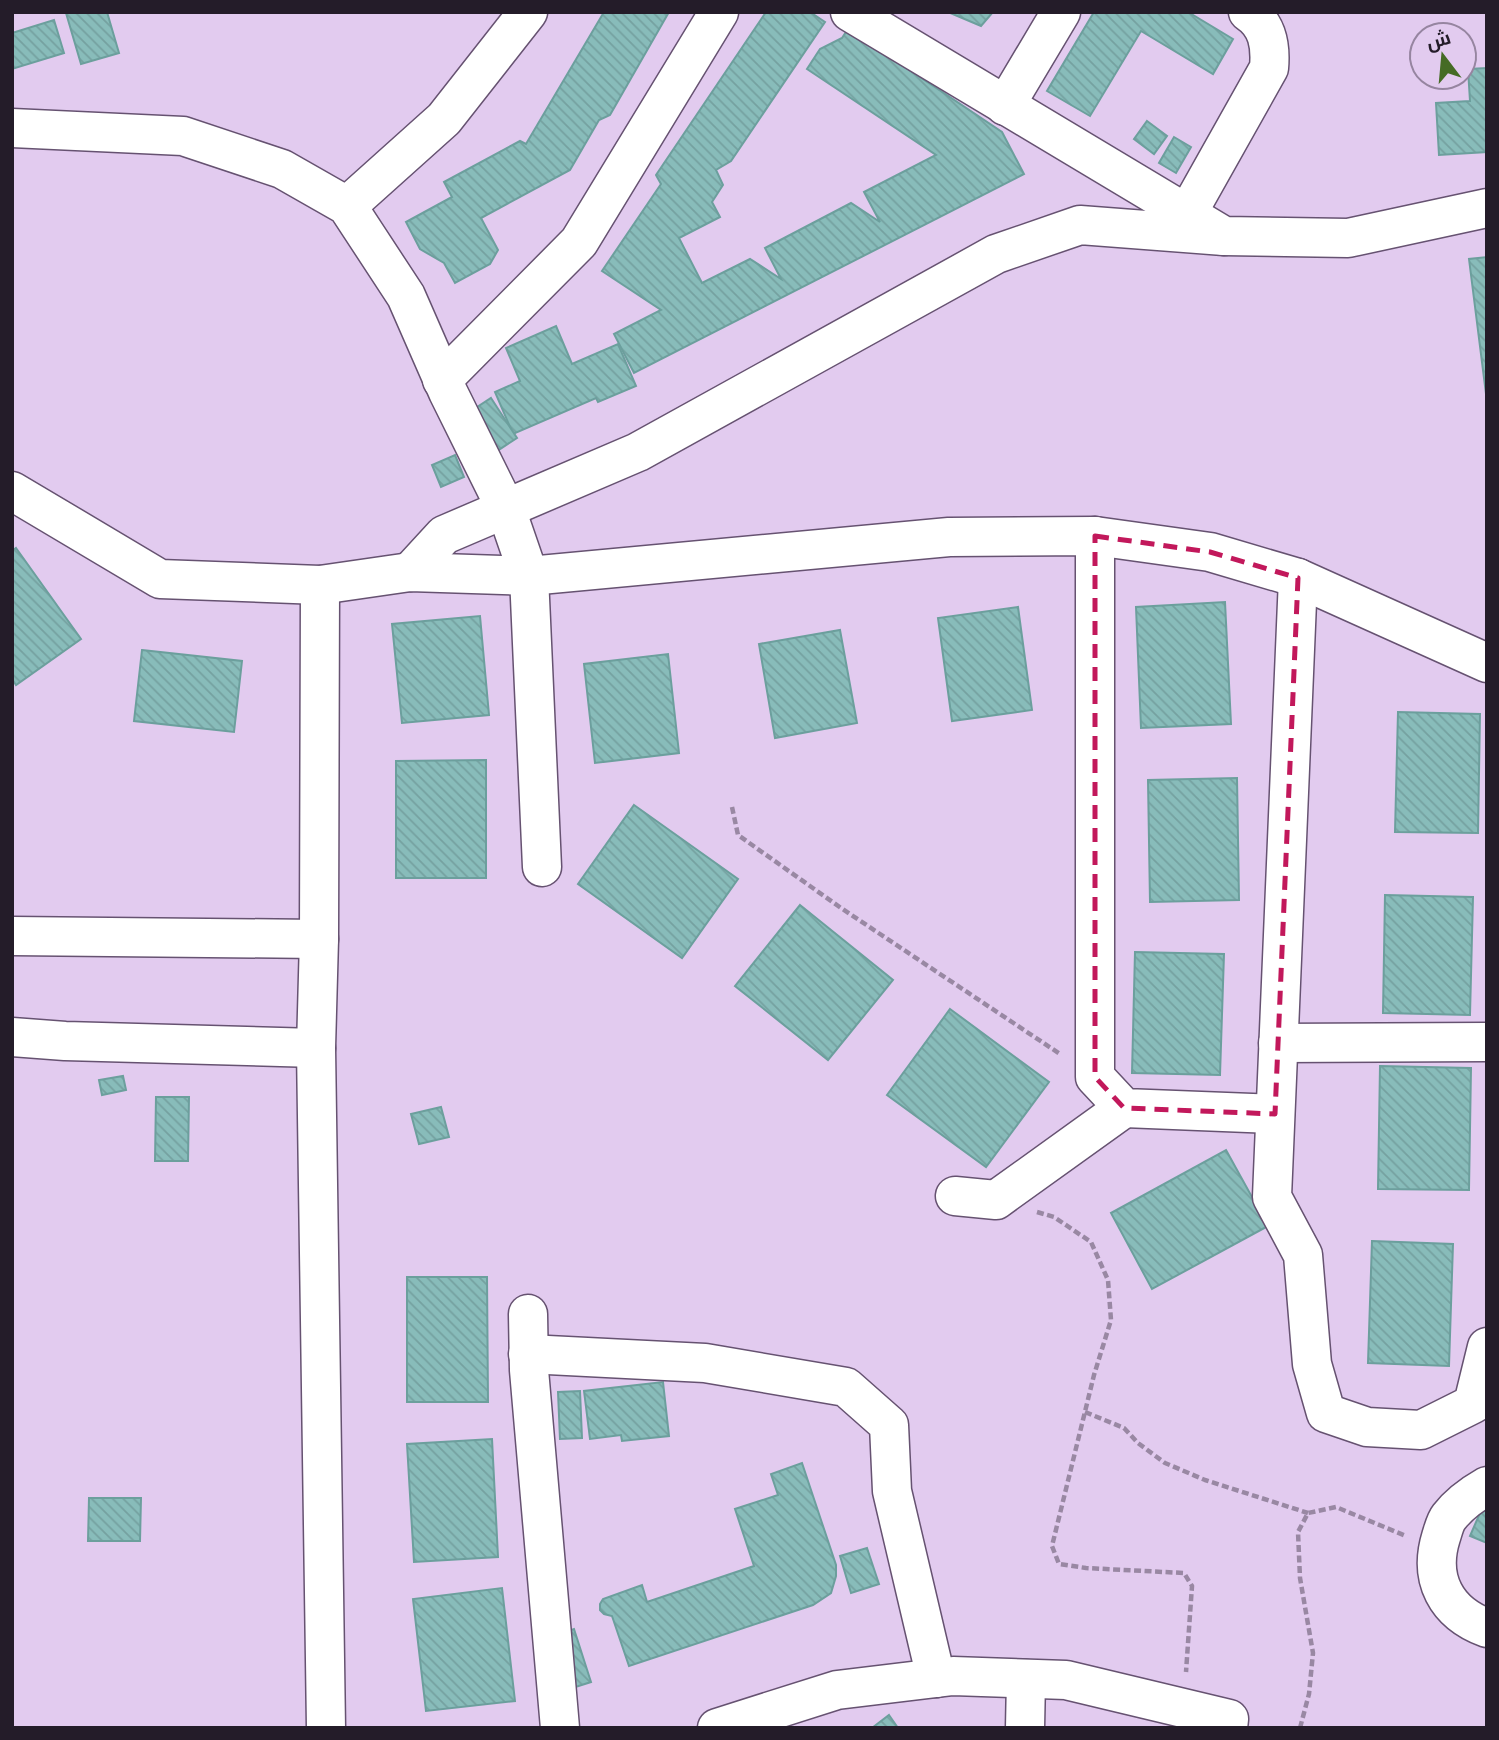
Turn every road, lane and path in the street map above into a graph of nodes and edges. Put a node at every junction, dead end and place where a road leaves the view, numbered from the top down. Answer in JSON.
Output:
{"nodes":[{"id":1,"x":528,"y":12,"type":"edge"},
{"id":2,"x":719,"y":12,"type":"edge"},
{"id":3,"x":850,"y":12,"type":"edge"},
{"id":4,"x":1061,"y":12,"type":"edge"},
{"id":5,"x":1248,"y":12,"type":"edge"},
{"id":6,"x":1005,"y":106,"type":"junction"},
{"id":7,"x":12,"y":128,"type":"edge"},
{"id":8,"x":347,"y":206,"type":"junction"},
{"id":9,"x":1487,"y":208,"type":"edge"},
{"id":10,"x":1187,"y":214,"type":"junction"},
{"id":11,"x":1224,"y":236,"type":"junction"},
{"id":12,"x":442,"y":380,"type":"junction"},
{"id":13,"x":12,"y":491,"type":"edge"},
{"id":14,"x":506,"y":509,"type":"junction"},
{"id":15,"x":1095,"y":536,"type":"junction"},
{"id":16,"x":410,"y":572,"type":"junction"},
{"id":17,"x":529,"y":576,"type":"junction"},
{"id":18,"x":1298,"y":578,"type":"junction"},
{"id":19,"x":320,"y":585,"type":"junction"},
{"id":20,"x":1487,"y":663,"type":"edge"},
{"id":21,"x":732,"y":807,"type":"dead end"},
{"id":22,"x":542,"y":867,"type":"dead end"},
{"id":23,"x":12,"y":936,"type":"edge"},
{"id":24,"x":319,"y":939,"type":"junction"},
{"id":25,"x":12,"y":1037,"type":"edge"},
{"id":26,"x":1487,"y":1042,"type":"edge"},
{"id":27,"x":1278,"y":1043,"type":"junction"},
{"id":28,"x":316,"y":1048,"type":"junction"},
{"id":29,"x":1095,"y":1077,"type":"junction"},
{"id":30,"x":1124,"y":1108,"type":"junction"},
{"id":31,"x":1275,"y":1114,"type":"junction"},
{"id":32,"x":956,"y":1196,"type":"dead end"},
{"id":33,"x":996,"y":1200,"type":"junction"},
{"id":34,"x":528,"y":1314,"type":"dead end"},
{"id":35,"x":1487,"y":1347,"type":"edge"},
{"id":36,"x":528,"y":1354,"type":"junction"},
{"id":37,"x":1085,"y":1412,"type":"junction"},
{"id":38,"x":1487,"y":1486,"type":"edge"},
{"id":39,"x":1308,"y":1513,"type":"junction"},
{"id":40,"x":1438,"y":1549,"type":"junction"},
{"id":41,"x":1487,"y":1628,"type":"edge"},
{"id":42,"x":936,"y":1678,"type":"junction"},
{"id":43,"x":1026,"y":1679,"type":"junction"},
{"id":44,"x":1183,"y":1708,"type":"junction"},
{"id":45,"x":1236,"y":1725,"type":"edge"},
{"id":46,"x":326,"y":1728,"type":"edge"},
{"id":47,"x":560,"y":1728,"type":"edge"},
{"id":48,"x":717,"y":1728,"type":"edge"},
{"id":49,"x":1025,"y":1728,"type":"edge"},
{"id":50,"x":1300,"y":1728,"type":"edge"}],
"edges":[{"from":1,"to":8,"type":"street"},
{"from":2,"to":12,"type":"street"},
{"from":3,"to":6,"type":"street"},
{"from":4,"to":6,"type":"street"},
{"from":5,"to":10,"type":"street"},
{"from":6,"to":10,"type":"street"},
{"from":7,"to":8,"type":"street"},
{"from":8,"to":12,"type":"street"},
{"from":9,"to":11,"type":"street"},
{"from":10,"to":11,"type":"street"},
{"from":11,"to":14,"type":"street"},
{"from":12,"to":14,"type":"street"},
{"from":13,"to":19,"type":"street"},
{"from":14,"to":16,"type":"street"},
{"from":14,"to":17,"type":"street"},
{"from":15,"to":17,"type":"street"},
{"from":15,"to":18,"type":"street"},
{"from":15,"to":29,"type":"street"},
{"from":16,"to":17,"type":"street"},
{"from":16,"to":19,"type":"street"},
{"from":17,"to":22,"type":"street"},
{"from":18,"to":20,"type":"street"},
{"from":18,"to":27,"type":"street"},
{"from":19,"to":24,"type":"street"},
{"from":21,"to":29,"type":"path"},
{"from":23,"to":24,"type":"street"},
{"from":24,"to":28,"type":"street"},
{"from":25,"to":28,"type":"street"},
{"from":26,"to":27,"type":"street"},
{"from":27,"to":31,"type":"street"},
{"from":28,"to":46,"type":"street"},
{"from":29,"to":30,"type":"street"},
{"from":30,"to":31,"type":"street"},
{"from":30,"to":33,"type":"street"},
{"from":31,"to":35,"type":"street"},
{"from":32,"to":33,"type":"street"},
{"from":33,"to":37,"type":"path"},
{"from":34,"to":36,"type":"street"},
{"from":36,"to":42,"type":"street"},
{"from":36,"to":47,"type":"street"},
{"from":37,"to":39,"type":"path"},
{"from":37,"to":44,"type":"path"},
{"from":38,"to":40,"type":"street"},
{"from":39,"to":40,"type":"path"},
{"from":39,"to":50,"type":"path"},
{"from":40,"to":41,"type":"street"},
{"from":42,"to":43,"type":"street"},
{"from":42,"to":48,"type":"street"},
{"from":43,"to":44,"type":"street"},
{"from":43,"to":49,"type":"street"},
{"from":44,"to":45,"type":"street"}]}
